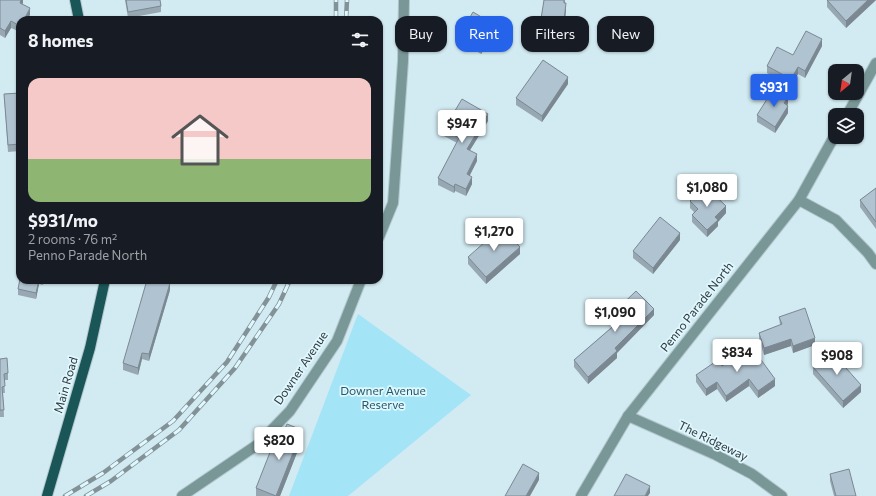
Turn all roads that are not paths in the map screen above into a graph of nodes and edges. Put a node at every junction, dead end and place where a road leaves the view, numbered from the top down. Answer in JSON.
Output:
{"nodes":[{"id":1,"x":75,"y":0,"type":"edge"},
{"id":2,"x":404,"y":0,"type":"edge"},
{"id":3,"x":78,"y":16,"type":"edge"},
{"id":4,"x":876,"y":63,"type":"edge"},
{"id":5,"x":850,"y":108,"type":"edge"},
{"id":6,"x":830,"y":144,"type":"edge"},
{"id":7,"x":799,"y":200,"type":"junction"},
{"id":8,"x":383,"y":227,"type":"edge"},
{"id":9,"x":876,"y":264,"type":"edge"},
{"id":10,"x":104,"y":284,"type":"edge"},
{"id":11,"x":360,"y":284,"type":"edge"},
{"id":12,"x":628,"y":416,"type":"junction"},
{"id":13,"x":47,"y":496,"type":"edge"},
{"id":14,"x":182,"y":496,"type":"edge"},
{"id":15,"x":581,"y":496,"type":"edge"},
{"id":16,"x":782,"y":496,"type":"edge"}],
"edges":[{"from":1,"to":3,"type":"main road"},
{"from":2,"to":8,"type":"street"},
{"from":4,"to":5,"type":"street"},
{"from":6,"to":7,"type":"street","name":"Penno Parade North"},
{"from":7,"to":9,"type":"street"},
{"from":7,"to":12,"type":"street","name":"Penno Parade North"},
{"from":10,"to":13,"type":"main road","name":"Main Road"},
{"from":11,"to":14,"type":"street","name":"Downer Avenue"},
{"from":12,"to":15,"type":"street","name":"Penno Parade North"},
{"from":12,"to":16,"type":"street","name":"The Ridgeway"}]}
